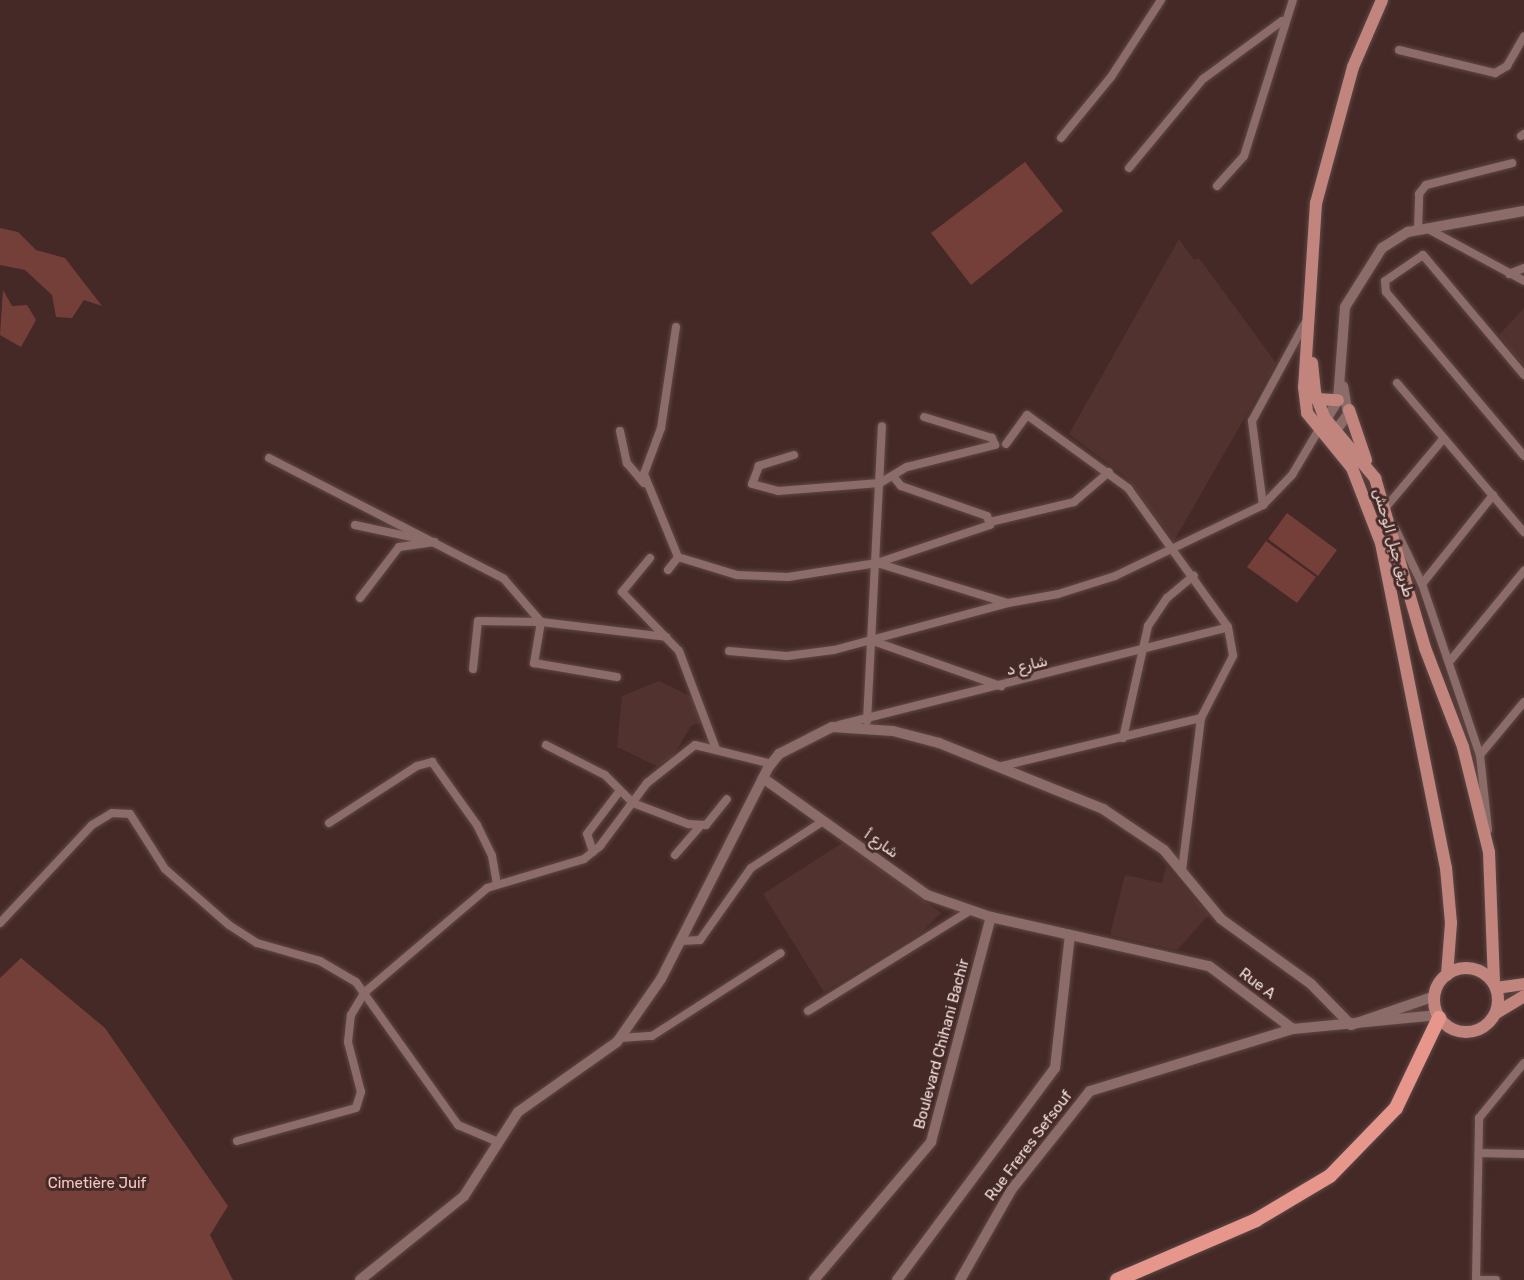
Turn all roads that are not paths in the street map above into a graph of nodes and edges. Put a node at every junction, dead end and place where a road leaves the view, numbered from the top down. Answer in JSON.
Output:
{"nodes":[{"id":1,"x":1161,"y":0,"type":"edge"},
{"id":2,"x":1293,"y":0,"type":"edge"},
{"id":3,"x":1383,"y":0,"type":"edge"},
{"id":4,"x":1282,"y":21,"type":"junction"},
{"id":5,"x":1524,"y":36,"type":"edge"},
{"id":6,"x":1399,"y":50,"type":"dead end"},
{"id":7,"x":1060,"y":138,"type":"dead end"},
{"id":8,"x":1512,"y":163,"type":"dead end"},
{"id":9,"x":1129,"y":168,"type":"dead end"},
{"id":10,"x":1217,"y":186,"type":"dead end"},
{"id":11,"x":1524,"y":211,"type":"edge"},
{"id":12,"x":1422,"y":228,"type":"junction"},
{"id":13,"x":1524,"y":268,"type":"edge"},
{"id":14,"x":1509,"y":274,"type":"junction"},
{"id":15,"x":1524,"y":281,"type":"edge"},
{"id":16,"x":1310,"y":314,"type":"junction"},
{"id":17,"x":676,"y":327,"type":"dead end"},
{"id":18,"x":1310,"y":332,"type":"junction"},
{"id":19,"x":1524,"y":375,"type":"edge"},
{"id":20,"x":1341,"y":380,"type":"junction"},
{"id":21,"x":1397,"y":383,"type":"dead end"},
{"id":22,"x":1316,"y":399,"type":"junction"},
{"id":23,"x":1338,"y":400,"type":"junction"},
{"id":24,"x":1349,"y":410,"type":"junction"},
{"id":25,"x":924,"y":417,"type":"dead end"},
{"id":26,"x":882,"y":426,"type":"dead end"},
{"id":27,"x":1322,"y":426,"type":"junction"},
{"id":28,"x":620,"y":431,"type":"dead end"},
{"id":29,"x":1337,"y":431,"type":"junction"},
{"id":30,"x":1444,"y":438,"type":"junction"},
{"id":31,"x":1327,"y":441,"type":"junction"},
{"id":32,"x":1006,"y":444,"type":"dead end"},
{"id":33,"x":794,"y":455,"type":"dead end"},
{"id":34,"x":1524,"y":456,"type":"edge"},
{"id":35,"x":269,"y":458,"type":"dead end"},
{"id":36,"x":1367,"y":464,"type":"junction"},
{"id":37,"x":1109,"y":472,"type":"junction"},
{"id":38,"x":893,"y":476,"type":"junction"},
{"id":39,"x":880,"y":483,"type":"junction"},
{"id":40,"x":645,"y":485,"type":"junction"},
{"id":41,"x":1493,"y":495,"type":"junction"},
{"id":42,"x":1263,"y":505,"type":"junction"},
{"id":43,"x":1386,"y":507,"type":"junction"},
{"id":44,"x":1391,"y":521,"type":"junction"},
{"id":45,"x":990,"y":522,"type":"junction"},
{"id":46,"x":355,"y":525,"type":"dead end"},
{"id":47,"x":1524,"y":532,"type":"edge"},
{"id":48,"x":436,"y":542,"type":"junction"},
{"id":49,"x":1175,"y":549,"type":"junction"},
{"id":50,"x":678,"y":557,"type":"junction"},
{"id":51,"x":650,"y":558,"type":"dead end"},
{"id":52,"x":877,"y":563,"type":"junction"},
{"id":53,"x":668,"y":570,"type":"dead end"},
{"id":54,"x":1524,"y":571,"type":"edge"},
{"id":55,"x":1194,"y":575,"type":"junction"},
{"id":56,"x":1422,"y":584,"type":"junction"},
{"id":57,"x":360,"y":598,"type":"dead end"},
{"id":58,"x":1008,"y":603,"type":"junction"},
{"id":59,"x":541,"y":622,"type":"junction"},
{"id":60,"x":1228,"y":627,"type":"junction"},
{"id":61,"x":666,"y":637,"type":"junction"},
{"id":62,"x":870,"y":640,"type":"junction"},
{"id":63,"x":1141,"y":650,"type":"junction"},
{"id":64,"x":729,"y":651,"type":"dead end"},
{"id":65,"x":1450,"y":661,"type":"junction"},
{"id":66,"x":473,"y":669,"type":"dead end"},
{"id":67,"x":616,"y":677,"type":"dead end"},
{"id":68,"x":1001,"y":686,"type":"junction"},
{"id":69,"x":1524,"y":702,"type":"edge"},
{"id":70,"x":1201,"y":718,"type":"junction"},
{"id":71,"x":867,"y":723,"type":"junction"},
{"id":72,"x":1123,"y":738,"type":"junction"},
{"id":73,"x":546,"y":745,"type":"dead end"},
{"id":74,"x":716,"y":749,"type":"junction"},
{"id":75,"x":1480,"y":755,"type":"junction"},
{"id":76,"x":772,"y":764,"type":"junction"},
{"id":77,"x":1002,"y":766,"type":"junction"},
{"id":78,"x":763,"y":778,"type":"junction"},
{"id":79,"x":618,"y":793,"type":"junction"},
{"id":80,"x":727,"y":799,"type":"dead end"},
{"id":81,"x":633,"y":803,"type":"junction"},
{"id":82,"x":823,"y":821,"type":"junction"},
{"id":83,"x":329,"y":823,"type":"dead end"},
{"id":84,"x":699,"y":827,"type":"junction"},
{"id":85,"x":593,"y":852,"type":"junction"},
{"id":86,"x":1489,"y":852,"type":"junction"},
{"id":87,"x":675,"y":855,"type":"dead end"},
{"id":88,"x":1182,"y":871,"type":"junction"},
{"id":89,"x":497,"y":883,"type":"junction"},
{"id":90,"x":969,"y":911,"type":"junction"},
{"id":91,"x":991,"y":917,"type":"junction"},
{"id":92,"x":0,"y":923,"type":"edge"},
{"id":93,"x":1070,"y":935,"type":"junction"},
{"id":94,"x":681,"y":941,"type":"junction"},
{"id":95,"x":781,"y":953,"type":"dead end"},
{"id":96,"x":1447,"y":975,"type":"junction"},
{"id":97,"x":1524,"y":984,"type":"edge"},
{"id":98,"x":1495,"y":986,"type":"junction"},
{"id":99,"x":365,"y":992,"type":"junction"},
{"id":100,"x":1435,"y":996,"type":"junction"},
{"id":101,"x":1524,"y":996,"type":"edge"},
{"id":102,"x":808,"y":1011,"type":"dead end"},
{"id":103,"x":1496,"y":1013,"type":"junction"},
{"id":104,"x":1438,"y":1016,"type":"junction"},
{"id":105,"x":1351,"y":1025,"type":"junction"},
{"id":106,"x":1293,"y":1029,"type":"junction"},
{"id":107,"x":620,"y":1038,"type":"junction"},
{"id":108,"x":1524,"y":1063,"type":"edge"},
{"id":109,"x":237,"y":1141,"type":"dead end"},
{"id":110,"x":498,"y":1142,"type":"junction"},
{"id":111,"x":1479,"y":1153,"type":"junction"},
{"id":112,"x":1524,"y":1154,"type":"edge"},
{"id":113,"x":360,"y":1280,"type":"edge"},
{"id":114,"x":814,"y":1280,"type":"edge"},
{"id":115,"x":897,"y":1280,"type":"edge"},
{"id":116,"x":960,"y":1280,"type":"edge"},
{"id":117,"x":1117,"y":1280,"type":"edge"},
{"id":118,"x":1476,"y":1280,"type":"edge"},
{"id":119,"x":1496,"y":1280,"type":"edge"}],
"edges":[{"from":1,"to":7,"type":"street"},
{"from":2,"to":4,"type":"street"},
{"from":3,"to":16,"type":"main road","name":"طريق جبل الوحش"},
{"from":4,"to":9,"type":"street"},
{"from":4,"to":10,"type":"street"},
{"from":5,"to":6,"type":"street"},
{"from":8,"to":12,"type":"street"},
{"from":11,"to":12,"type":"main road"},
{"from":12,"to":14,"type":"street"},
{"from":12,"to":20,"type":"main road"},
{"from":13,"to":14,"type":"street"},
{"from":14,"to":15,"type":"street"},
{"from":16,"to":18,"type":"main road","name":"طريق جبل الوحش"},
{"from":16,"to":42,"type":"street"},
{"from":17,"to":40,"type":"street"},
{"from":18,"to":22,"type":"main road"},
{"from":18,"to":27,"type":"main road","name":"طريق جبل الوحش"},
{"from":19,"to":34,"type":"street"},
{"from":20,"to":23,"type":"main road"},
{"from":20,"to":24,"type":"main road"},
{"from":21,"to":30,"type":"street"},
{"from":22,"to":23,"type":"main road"},
{"from":22,"to":27,"type":"main road"},
{"from":23,"to":27,"type":"main road"},
{"from":24,"to":29,"type":"main road"},
{"from":24,"to":36,"type":"main road"},
{"from":25,"to":38,"type":"street"},
{"from":26,"to":39,"type":"street"},
{"from":27,"to":29,"type":"main road"},
{"from":27,"to":31,"type":"main road","name":"طريق جبل الوحش"},
{"from":27,"to":42,"type":"street"},
{"from":28,"to":40,"type":"street"},
{"from":29,"to":31,"type":"main road"},
{"from":29,"to":36,"type":"main road"},
{"from":30,"to":41,"type":"street"},
{"from":30,"to":43,"type":"street"},
{"from":31,"to":96,"type":"main road","name":"طريق جبل الوحش"},
{"from":32,"to":37,"type":"street"},
{"from":33,"to":39,"type":"street"},
{"from":35,"to":48,"type":"street"},
{"from":36,"to":43,"type":"main road"},
{"from":37,"to":45,"type":"street"},
{"from":37,"to":49,"type":"street"},
{"from":38,"to":39,"type":"street"},
{"from":38,"to":45,"type":"street"},
{"from":39,"to":52,"type":"street"},
{"from":40,"to":50,"type":"street"},
{"from":41,"to":47,"type":"street"},
{"from":41,"to":56,"type":"street"},
{"from":42,"to":49,"type":"street"},
{"from":43,"to":44,"type":"main road"},
{"from":44,"to":56,"type":"street","name":"طريق جبل الوحش"},
{"from":44,"to":86,"type":"main road","name":"طريق جبل الوحش"},
{"from":45,"to":52,"type":"street"},
{"from":46,"to":48,"type":"street"},
{"from":48,"to":57,"type":"street"},
{"from":48,"to":59,"type":"street"},
{"from":49,"to":55,"type":"street"},
{"from":49,"to":58,"type":"street"},
{"from":50,"to":52,"type":"street"},
{"from":50,"to":53,"type":"street"},
{"from":51,"to":61,"type":"street"},
{"from":52,"to":58,"type":"street"},
{"from":52,"to":62,"type":"street"},
{"from":54,"to":65,"type":"street"},
{"from":55,"to":60,"type":"street"},
{"from":55,"to":63,"type":"street"},
{"from":56,"to":65,"type":"street","name":"طريق جبل الوحش"},
{"from":58,"to":62,"type":"street"},
{"from":59,"to":61,"type":"street"},
{"from":59,"to":66,"type":"street"},
{"from":59,"to":67,"type":"street"},
{"from":60,"to":63,"type":"street","name":"شارع د"},
{"from":60,"to":70,"type":"street"},
{"from":61,"to":74,"type":"street"},
{"from":62,"to":64,"type":"street"},
{"from":62,"to":68,"type":"street"},
{"from":62,"to":71,"type":"street"},
{"from":63,"to":68,"type":"street","name":"شارع د"},
{"from":63,"to":72,"type":"street"},
{"from":65,"to":75,"type":"street","name":"طريق جبل الوحش"},
{"from":68,"to":71,"type":"street","name":"شارع د"},
{"from":69,"to":75,"type":"street"},
{"from":70,"to":72,"type":"street"},
{"from":70,"to":88,"type":"street"},
{"from":71,"to":76,"type":"main road"},
{"from":71,"to":77,"type":"main road"},
{"from":72,"to":77,"type":"street"},
{"from":73,"to":79,"type":"street"},
{"from":74,"to":76,"type":"street"},
{"from":74,"to":81,"type":"street"},
{"from":75,"to":86,"type":"street","name":"طريق جبل الوحش"},
{"from":76,"to":78,"type":"main road"},
{"from":77,"to":88,"type":"main road"},
{"from":78,"to":82,"type":"main road","name":"شارع أ"},
{"from":78,"to":94,"type":"main road"},
{"from":79,"to":81,"type":"street"},
{"from":79,"to":85,"type":"street"},
{"from":80,"to":84,"type":"street"},
{"from":81,"to":84,"type":"street"},
{"from":81,"to":85,"type":"street"},
{"from":82,"to":90,"type":"main road","name":"شارع أ"},
{"from":82,"to":94,"type":"street"},
{"from":83,"to":89,"type":"street"},
{"from":84,"to":87,"type":"street"},
{"from":85,"to":89,"type":"street"},
{"from":86,"to":98,"type":"main road","name":"طريق جبل الوحش"},
{"from":88,"to":105,"type":"main road"},
{"from":89,"to":99,"type":"street"},
{"from":90,"to":91,"type":"main road","name":"شارع أ"},
{"from":90,"to":102,"type":"street"},
{"from":91,"to":93,"type":"main road","name":"شارع أ"},
{"from":91,"to":114,"type":"main road","name":"Boulevard Chihani Bachir"},
{"from":92,"to":99,"type":"street"},
{"from":93,"to":106,"type":"main road","name":"Rue A"},
{"from":93,"to":115,"type":"main road"},
{"from":94,"to":107,"type":"main road"},
{"from":95,"to":107,"type":"street"},
{"from":96,"to":98,"type":"main road"},
{"from":96,"to":100,"type":"main road"},
{"from":97,"to":98,"type":"main road"},
{"from":98,"to":103,"type":"main road"},
{"from":99,"to":109,"type":"street"},
{"from":99,"to":110,"type":"street"},
{"from":100,"to":104,"type":"main road"},
{"from":100,"to":105,"type":"main road"},
{"from":101,"to":103,"type":"main road"},
{"from":103,"to":104,"type":"main road"},
{"from":104,"to":105,"type":"main road"},
{"from":104,"to":117,"type":"highway"},
{"from":105,"to":106,"type":"main road"},
{"from":106,"to":116,"type":"main road","name":"Rue Freres Sefsouf"},
{"from":107,"to":110,"type":"main road"},
{"from":108,"to":111,"type":"street"},
{"from":110,"to":113,"type":"main road"},
{"from":111,"to":112,"type":"street"},
{"from":111,"to":118,"type":"street"},
{"from":118,"to":119,"type":"street"}]}
